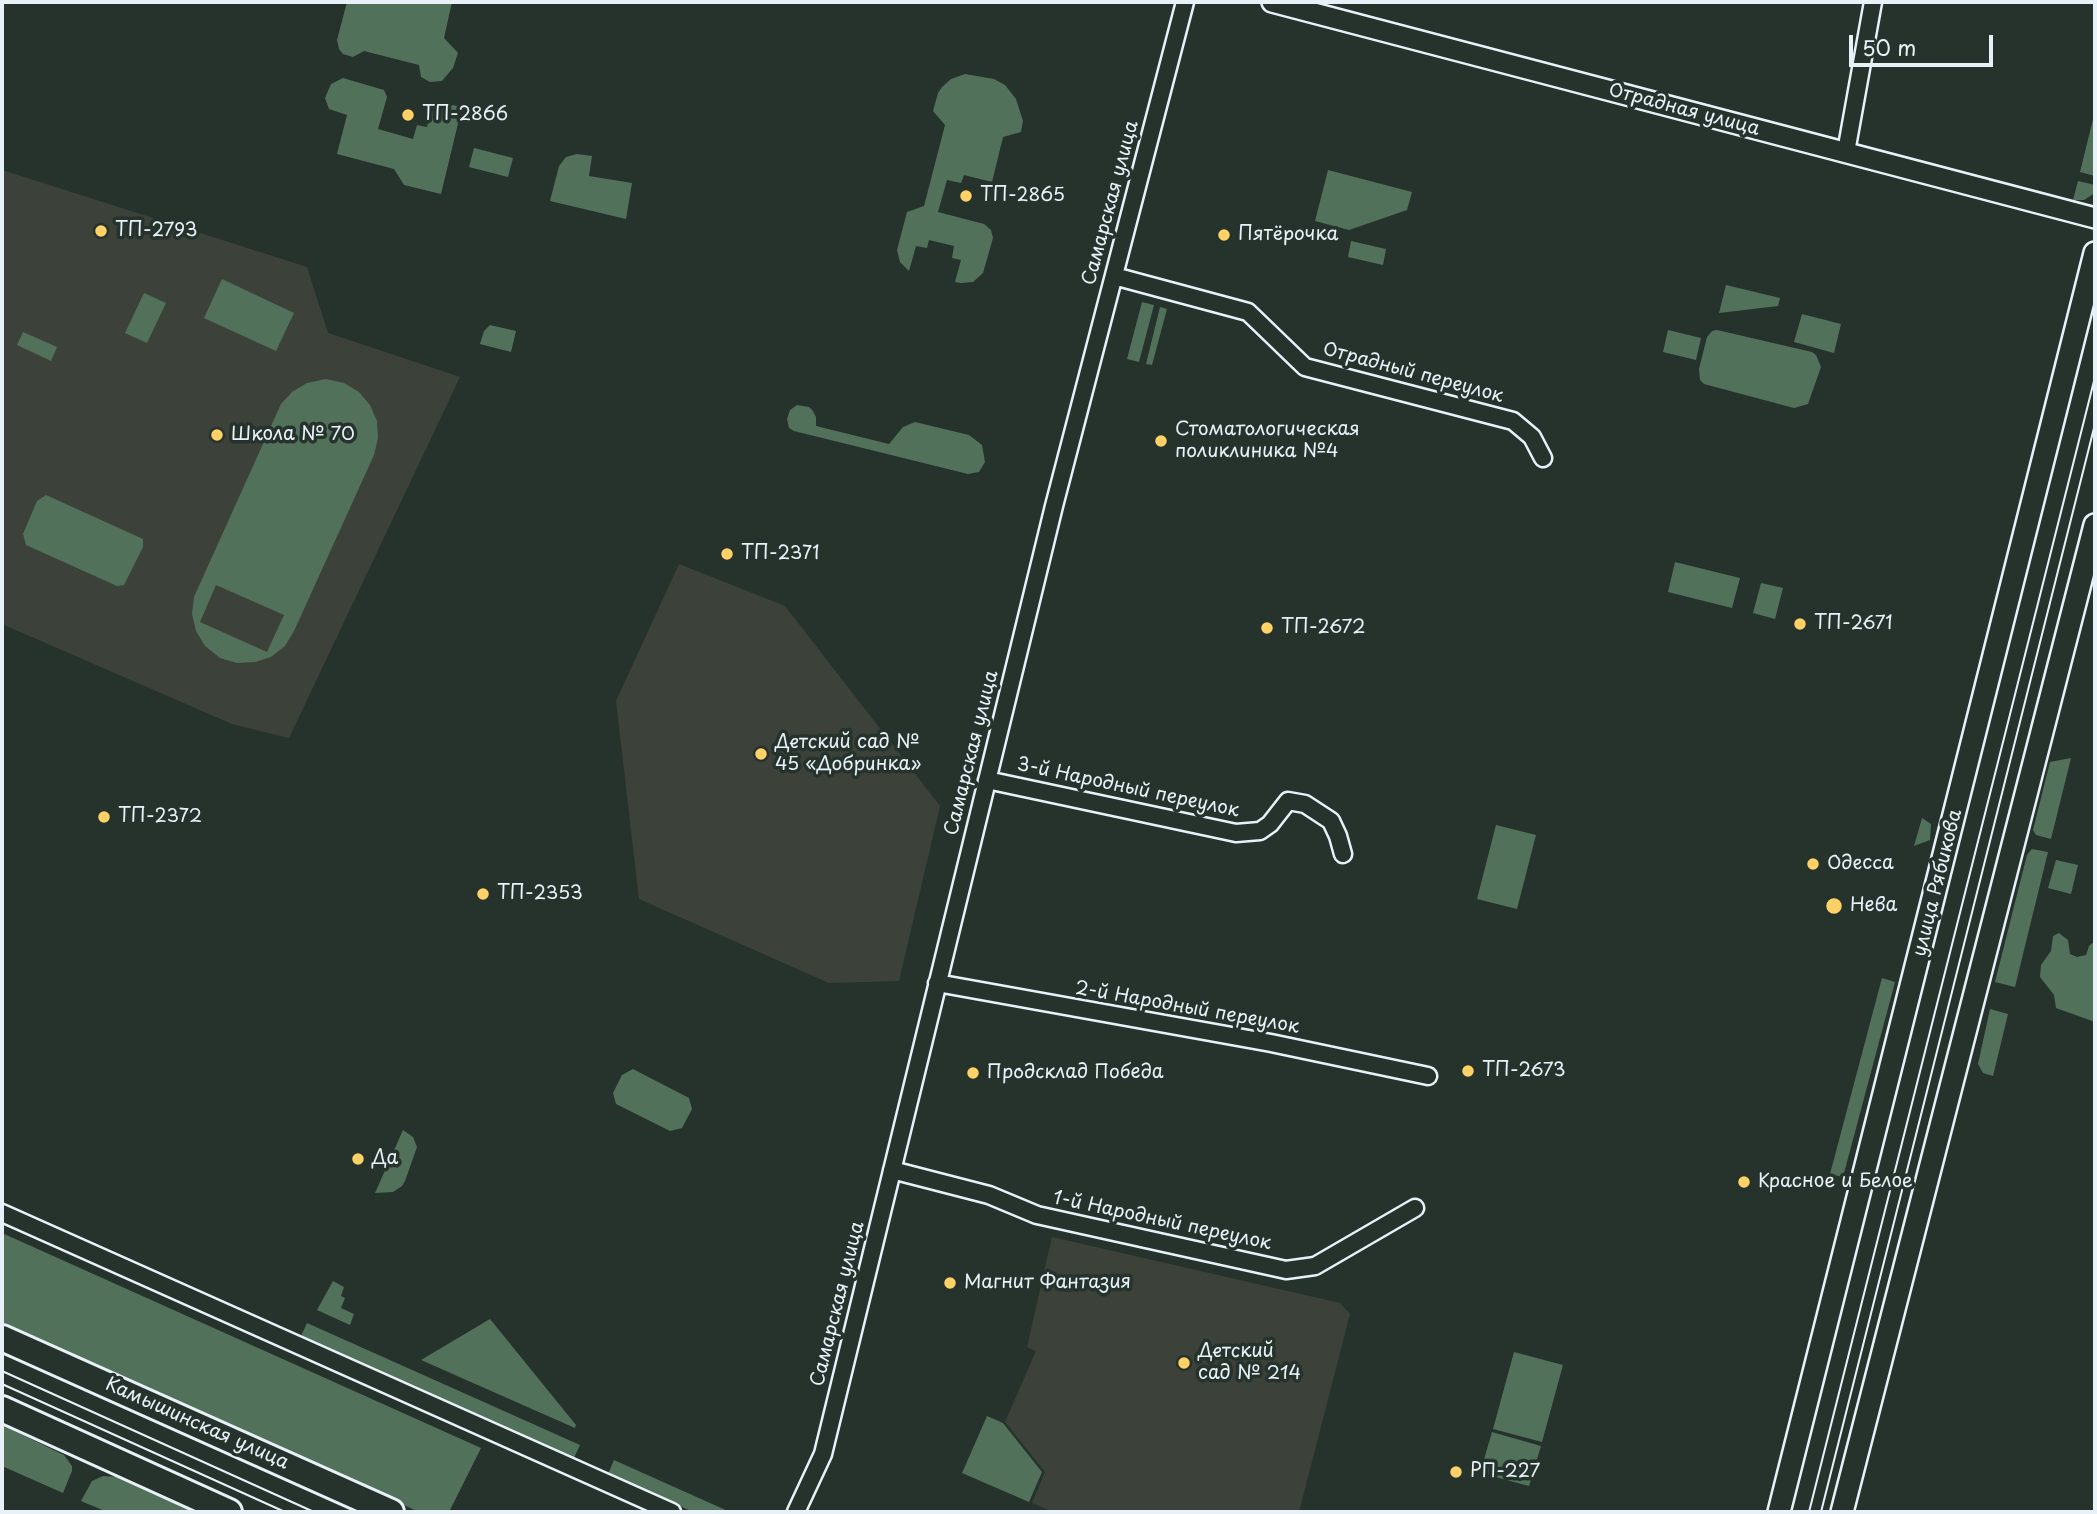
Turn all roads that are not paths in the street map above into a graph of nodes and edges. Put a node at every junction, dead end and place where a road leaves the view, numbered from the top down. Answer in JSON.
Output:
{"nodes":[{"id":1,"x":1185,"y":2,"type":"edge"},
{"id":2,"x":1272,"y":2,"type":"edge"},
{"id":3,"x":1873,"y":2,"type":"edge"},
{"id":4,"x":1846,"y":152,"type":"junction"},
{"id":5,"x":2095,"y":218,"type":"edge"},
{"id":6,"x":2095,"y":253,"type":"edge"},
{"id":7,"x":1114,"y":276,"type":"junction"},
{"id":8,"x":1543,"y":458,"type":"dead end"},
{"id":9,"x":2095,"y":525,"type":"edge"},
{"id":10,"x":987,"y":780,"type":"junction"},
{"id":11,"x":1343,"y":855,"type":"dead end"},
{"id":12,"x":937,"y":983,"type":"junction"},
{"id":13,"x":1429,"y":1076,"type":"dead end"},
{"id":14,"x":892,"y":1170,"type":"junction"},
{"id":15,"x":1415,"y":1208,"type":"dead end"},
{"id":16,"x":2,"y":1213,"type":"edge"},
{"id":17,"x":2,"y":1338,"type":"edge"},
{"id":18,"x":2,"y":1409,"type":"edge"},
{"id":19,"x":229,"y":1512,"type":"edge"},
{"id":20,"x":391,"y":1512,"type":"edge"},
{"id":21,"x":672,"y":1512,"type":"edge"},
{"id":22,"x":796,"y":1512,"type":"edge"},
{"id":23,"x":1779,"y":1512,"type":"edge"},
{"id":24,"x":1842,"y":1512,"type":"edge"}],
"edges":[{"from":1,"to":7,"type":"street","name":"Самарская улица"},
{"from":2,"to":4,"type":"street","name":"Отрадная улица"},
{"from":3,"to":4,"type":"street"},
{"from":4,"to":5,"type":"street","name":"Отрадная улица"},
{"from":6,"to":23,"type":"main road","name":"улица Рябикова"},
{"from":7,"to":8,"type":"street","name":"Отрадный переулок"},
{"from":7,"to":10,"type":"street","name":"Самарская улица"},
{"from":9,"to":24,"type":"main road"},
{"from":10,"to":11,"type":"street","name":"3-й Народный переулок"},
{"from":10,"to":12,"type":"street","name":"Самарская улица"},
{"from":12,"to":13,"type":"street","name":"2-й Народный переулок"},
{"from":12,"to":14,"type":"street","name":"Самарская улица"},
{"from":14,"to":15,"type":"street","name":"1-й Народный переулок"},
{"from":14,"to":22,"type":"street","name":"Самарская улица"},
{"from":16,"to":21,"type":"street"},
{"from":17,"to":20,"type":"main road","name":"Камышинская улица"},
{"from":18,"to":19,"type":"main road"}]}
